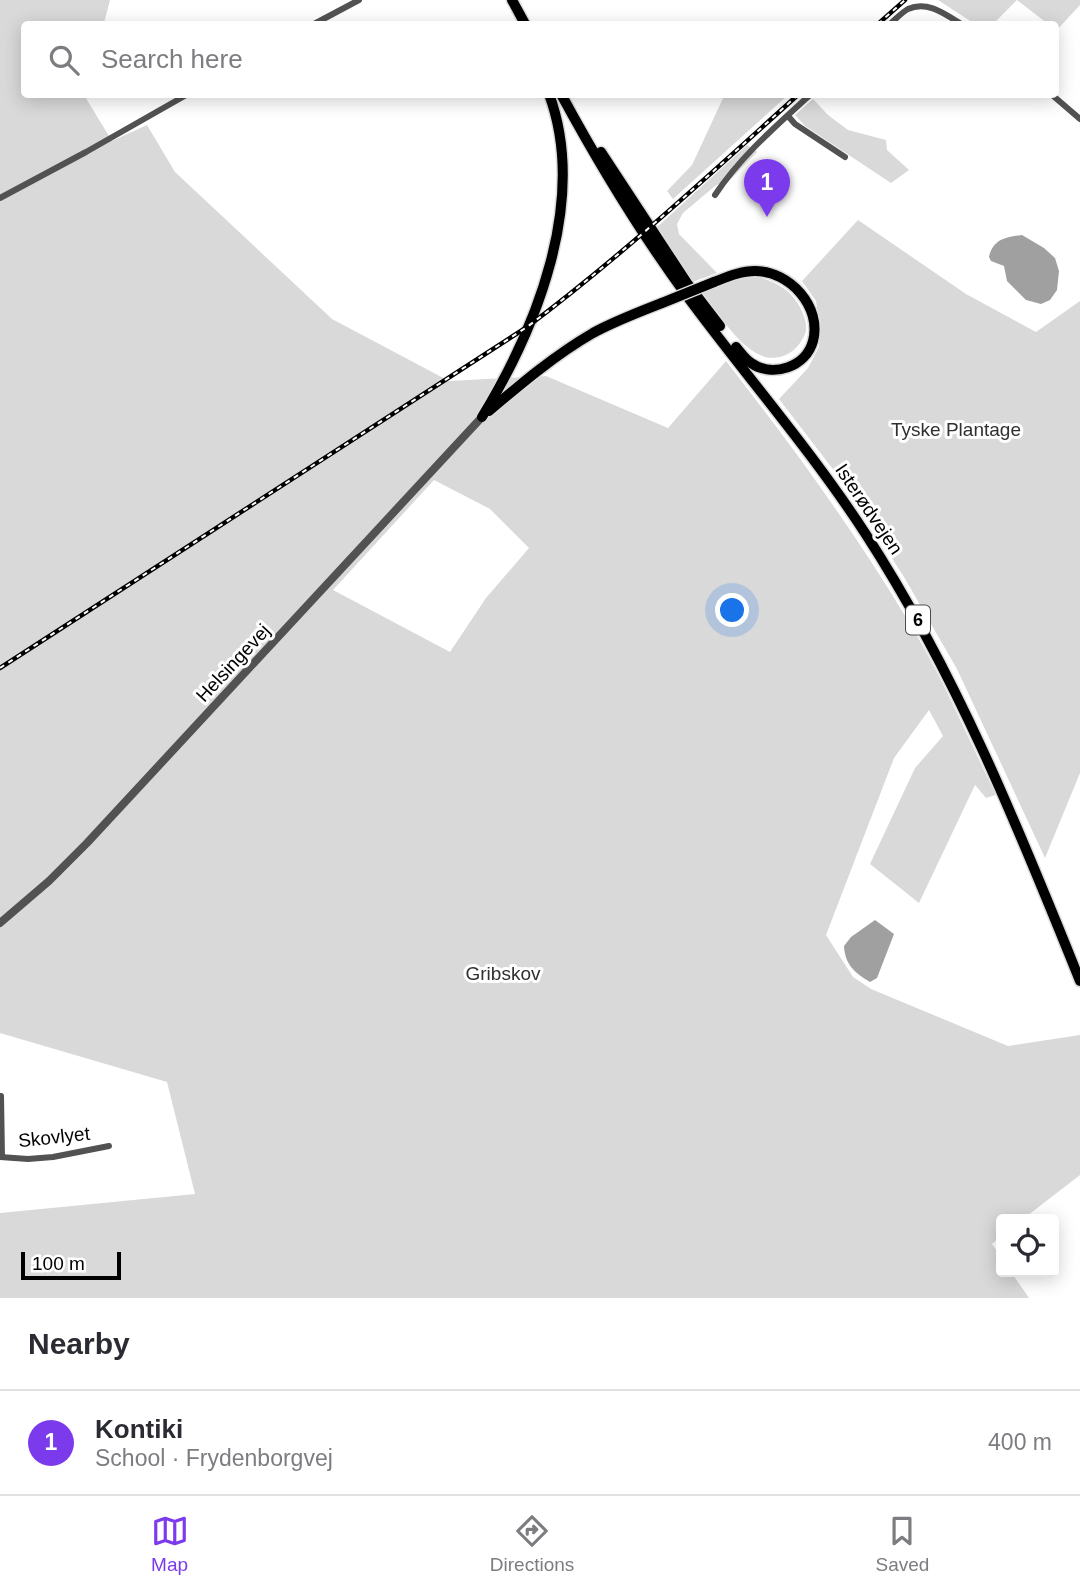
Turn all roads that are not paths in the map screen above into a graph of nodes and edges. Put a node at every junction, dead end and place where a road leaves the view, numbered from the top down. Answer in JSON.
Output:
{"nodes":[{"id":1,"x":359,"y":0,"type":"edge"},
{"id":2,"x":512,"y":0,"type":"edge"},
{"id":3,"x":520,"y":0,"type":"edge"},
{"id":4,"x":320,"y":21,"type":"edge"},
{"id":5,"x":522,"y":21,"type":"edge"},
{"id":6,"x":524,"y":21,"type":"edge"},
{"id":7,"x":894,"y":21,"type":"edge"},
{"id":8,"x":956,"y":21,"type":"edge"},
{"id":9,"x":181,"y":98,"type":"edge"},
{"id":10,"x":550,"y":98,"type":"edge"},
{"id":11,"x":563,"y":98,"type":"edge"},
{"id":12,"x":807,"y":98,"type":"edge"},
{"id":13,"x":1056,"y":98,"type":"edge"},
{"id":14,"x":567,"y":106,"type":"junction"},
{"id":15,"x":788,"y":116,"type":"junction"},
{"id":16,"x":1080,"y":118,"type":"edge"},
{"id":17,"x":845,"y":157,"type":"dead end"},
{"id":18,"x":715,"y":195,"type":"dead end"},
{"id":19,"x":0,"y":198,"type":"edge"},
{"id":20,"x":482,"y":417,"type":"junction"},
{"id":21,"x":0,"y":923,"type":"edge"},
{"id":22,"x":1080,"y":981,"type":"edge"},
{"id":23,"x":2,"y":1096,"type":"edge"},
{"id":24,"x":109,"y":1146,"type":"dead end"},
{"id":25,"x":1,"y":1157,"type":"edge"}],
"edges":[{"from":1,"to":4,"type":"street"},
{"from":2,"to":5,"type":"highway"},
{"from":3,"to":6,"type":"highway"},
{"from":7,"to":8,"type":"street"},
{"from":9,"to":19,"type":"street"},
{"from":10,"to":20,"type":"highway"},
{"from":11,"to":14,"type":"highway","name":"Isterødvejen","number":"6"},
{"from":12,"to":15,"type":"street"},
{"from":13,"to":16,"type":"street"},
{"from":14,"to":20,"type":"highway","bridge":true},
{"from":14,"to":22,"type":"highway","name":"Isterødvejen","number":"6"},
{"from":15,"to":17,"type":"street"},
{"from":15,"to":18,"type":"street"},
{"from":20,"to":21,"type":"street","name":"Helsingevej"},
{"from":23,"to":25,"type":"street","name":"Skovlyet"},
{"from":24,"to":25,"type":"street","name":"Skovlyet"}]}
